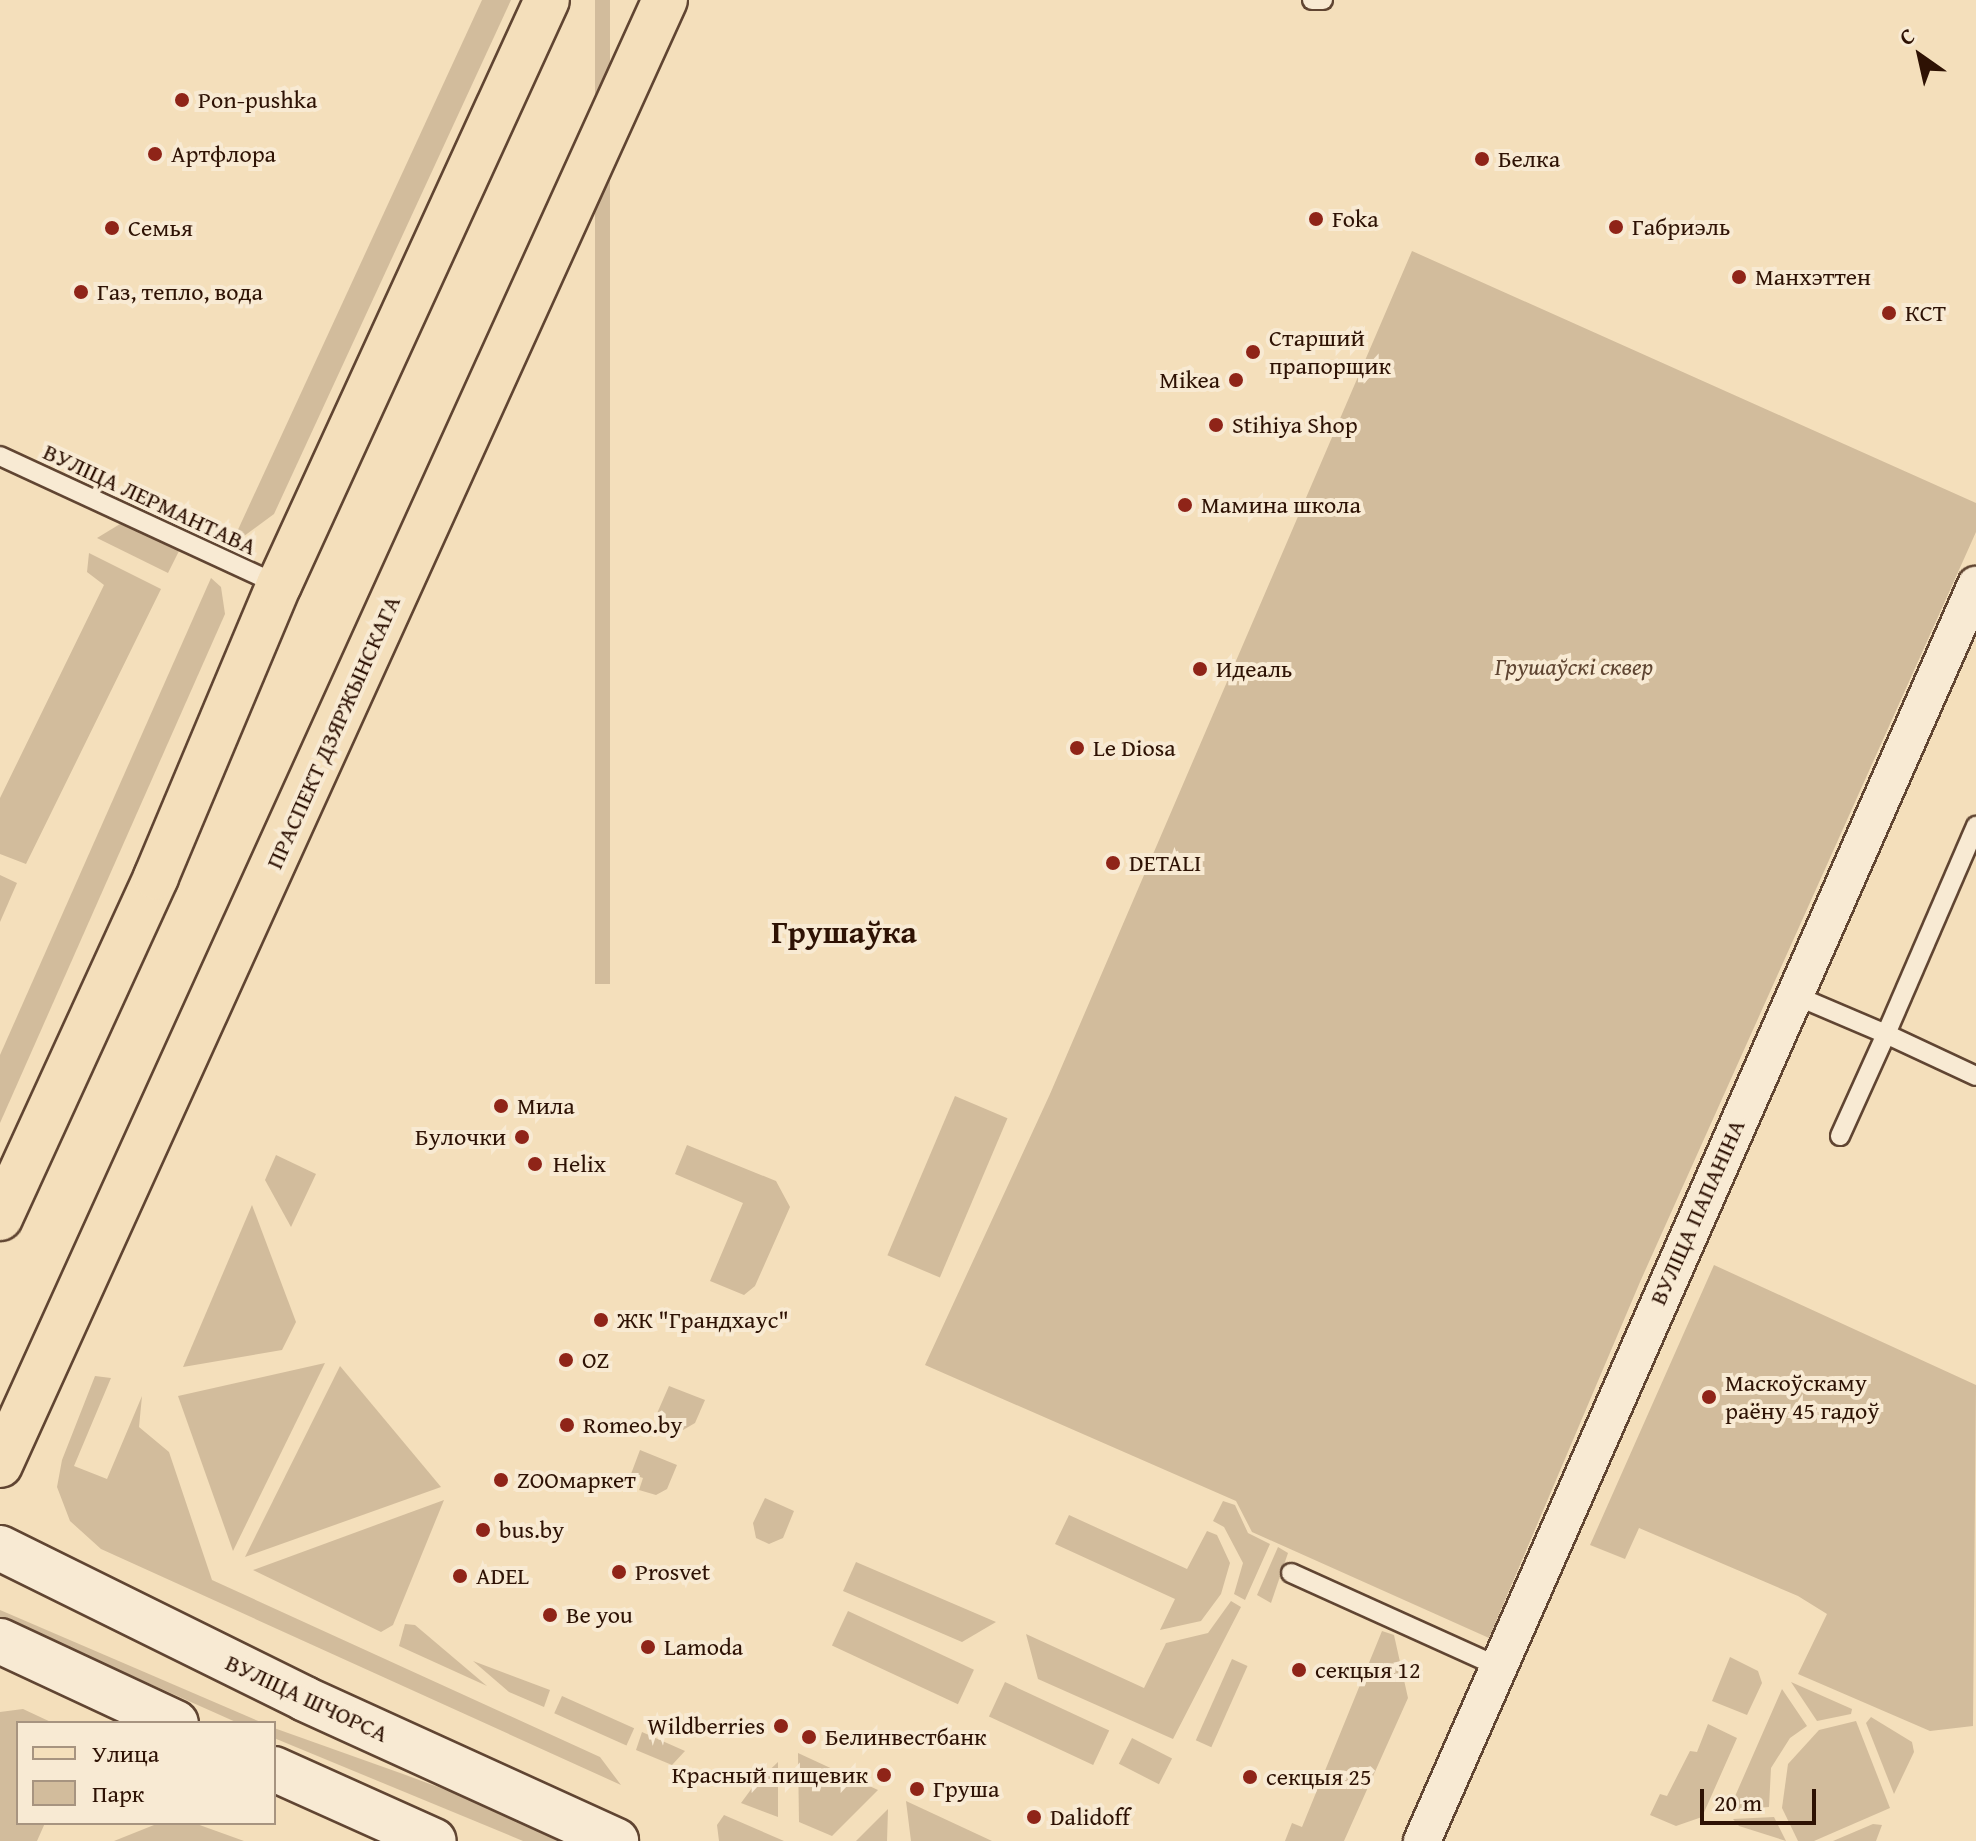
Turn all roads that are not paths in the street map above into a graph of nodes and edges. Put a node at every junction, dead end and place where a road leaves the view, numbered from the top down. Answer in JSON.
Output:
{"nodes":[{"id":1,"x":547,"y":0,"type":"edge"},
{"id":2,"x":665,"y":0,"type":"edge"},
{"id":3,"x":1312,"y":0,"type":"edge"},
{"id":4,"x":1323,"y":0,"type":"edge"},
{"id":5,"x":0,"y":456,"type":"edge"},
{"id":6,"x":279,"y":585,"type":"junction"},
{"id":7,"x":1976,"y":585,"type":"edge"},
{"id":8,"x":1976,"y":826,"type":"edge"},
{"id":9,"x":1792,"y":994,"type":"junction"},
{"id":10,"x":1886,"y":1034,"type":"junction"},
{"id":11,"x":1976,"y":1076,"type":"edge"},
{"id":12,"x":1840,"y":1136,"type":"dead end"},
{"id":13,"x":0,"y":1218,"type":"edge"},
{"id":14,"x":0,"y":1465,"type":"edge"},
{"id":15,"x":0,"y":1548,"type":"edge"},
{"id":16,"x":1291,"y":1573,"type":"dead end"},
{"id":17,"x":0,"y":1641,"type":"edge"},
{"id":18,"x":1497,"y":1666,"type":"junction"},
{"id":19,"x":172,"y":1721,"type":"edge"},
{"id":20,"x":276,"y":1770,"type":"edge"},
{"id":21,"x":434,"y":1841,"type":"edge"},
{"id":22,"x":616,"y":1841,"type":"edge"},
{"id":23,"x":1422,"y":1841,"type":"edge"}],
"edges":[{"from":1,"to":6,"type":"main road"},
{"from":2,"to":14,"type":"main road","name":"ПРАСПЕКТ ДЗЯРЖЫНСКАГА"},
{"from":3,"to":4,"type":"lane"},
{"from":5,"to":6,"type":"lane","name":"ВУЛІЦА ЛЕРМАНТАВА"},
{"from":6,"to":13,"type":"main road"},
{"from":7,"to":9,"type":"street","name":"ВУЛІЦА ПАПАНІНА"},
{"from":8,"to":10,"type":"lane"},
{"from":9,"to":10,"type":"lane"},
{"from":9,"to":18,"type":"street","name":"ВУЛІЦА ПАПАНІНА"},
{"from":10,"to":11,"type":"lane"},
{"from":10,"to":12,"type":"lane"},
{"from":15,"to":22,"type":"main road","name":"ВУЛІЦА ШЧОРСА"},
{"from":16,"to":18,"type":"lane"},
{"from":17,"to":19,"type":"main road"},
{"from":18,"to":23,"type":"street","name":"ВУЛІЦА ПАПАНІНА"},
{"from":20,"to":21,"type":"main road"}]}
